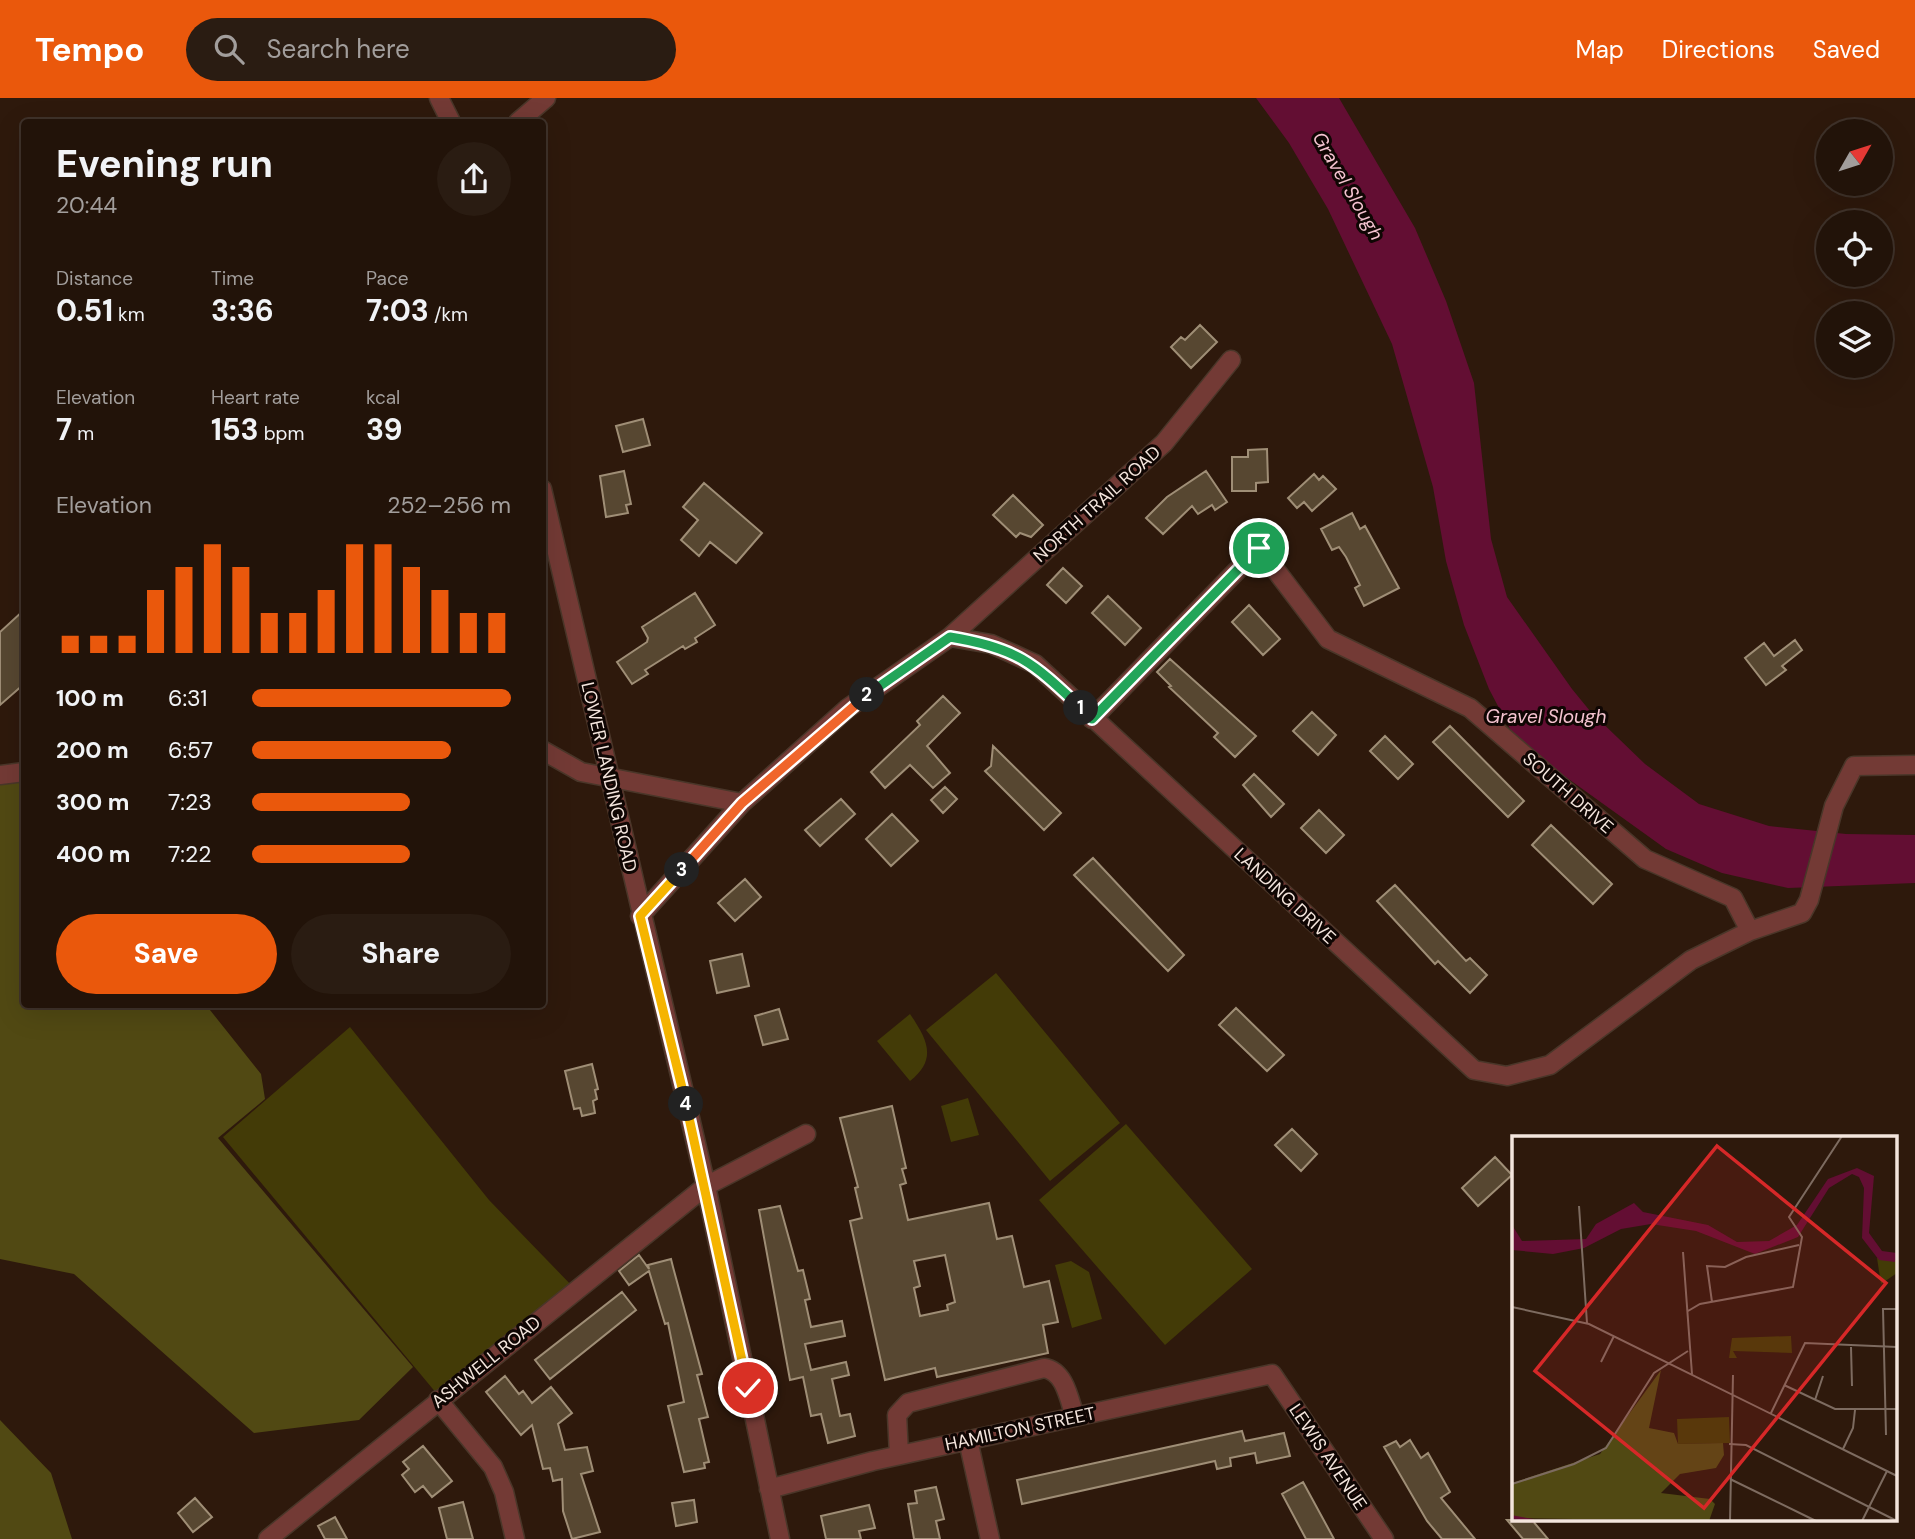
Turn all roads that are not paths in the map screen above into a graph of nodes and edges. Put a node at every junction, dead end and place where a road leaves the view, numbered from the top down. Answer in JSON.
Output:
{"nodes":[{"id":1,"x":439,"y":98,"type":"edge"},
{"id":2,"x":546,"y":98,"type":"edge"},
{"id":3,"x":450,"y":119,"type":"edge"},
{"id":4,"x":522,"y":119,"type":"edge"},
{"id":5,"x":1231,"y":360,"type":"dead end"},
{"id":6,"x":546,"y":506,"type":"edge"},
{"id":7,"x":950,"y":637,"type":"junction"},
{"id":8,"x":1092,"y":719,"type":"junction"},
{"id":9,"x":546,"y":752,"type":"edge"},
{"id":10,"x":1915,"y":765,"type":"edge"},
{"id":11,"x":21,"y":772,"type":"edge"},
{"id":12,"x":0,"y":775,"type":"edge"},
{"id":13,"x":609,"y":776,"type":"junction"},
{"id":14,"x":742,"y":803,"type":"junction"},
{"id":15,"x":640,"y":916,"type":"junction"},
{"id":16,"x":1749,"y":931,"type":"junction"},
{"id":17,"x":806,"y":1134,"type":"dead end"},
{"id":18,"x":706,"y":1186,"type":"junction"},
{"id":19,"x":1272,"y":1374,"type":"joint"},
{"id":20,"x":438,"y":1400,"type":"junction"},
{"id":21,"x":1075,"y":1417,"type":"junction"},
{"id":22,"x":968,"y":1440,"type":"junction"},
{"id":23,"x":899,"y":1455,"type":"junction"},
{"id":24,"x":769,"y":1489,"type":"junction"},
{"id":25,"x":268,"y":1539,"type":"edge"},
{"id":26,"x":515,"y":1539,"type":"edge"},
{"id":27,"x":780,"y":1539,"type":"edge"},
{"id":28,"x":990,"y":1539,"type":"edge"},
{"id":29,"x":1384,"y":1539,"type":"edge"}],
"edges":[{"from":1,"to":3,"type":"street"},
{"from":2,"to":4,"type":"street"},
{"from":5,"to":7,"type":"street","name":"NORTH TRAIL ROAD"},
{"from":6,"to":13,"type":"street","name":"LOWER LANDING ROAD"},
{"from":7,"to":8,"type":"street","name":"LANDING DRIVE"},
{"from":7,"to":14,"type":"street"},
{"from":8,"to":16,"type":"street","name":"LANDING DRIVE"},
{"from":8,"to":16,"type":"street","name":"SOUTH DRIVE"},
{"from":9,"to":13,"type":"street"},
{"from":10,"to":16,"type":"street","name":"LANDING DRIVE"},
{"from":11,"to":12,"type":"street"},
{"from":13,"to":14,"type":"street"},
{"from":13,"to":15,"type":"street","name":"LOWER LANDING ROAD"},
{"from":14,"to":15,"type":"street"},
{"from":15,"to":18,"type":"street","name":"LOWER LANDING ROAD"},
{"from":17,"to":18,"type":"street","name":"ASHWELL ROAD"},
{"from":18,"to":20,"type":"street","name":"ASHWELL ROAD"},
{"from":18,"to":24,"type":"street","name":"LOWER LANDING ROAD"},
{"from":19,"to":21,"type":"street","name":"HAMILTON STREET"},
{"from":19,"to":29,"type":"street","name":"LEWIS AVENUE"},
{"from":20,"to":25,"type":"street","name":"ASHWELL ROAD"},
{"from":20,"to":26,"type":"street"},
{"from":21,"to":22,"type":"street","name":"HAMILTON STREET"},
{"from":21,"to":23,"type":"street"},
{"from":22,"to":23,"type":"street","name":"HAMILTON STREET"},
{"from":22,"to":28,"type":"street"},
{"from":23,"to":24,"type":"street","name":"HAMILTON STREET"},
{"from":24,"to":27,"type":"street","name":"LOWER LANDING ROAD"}]}
